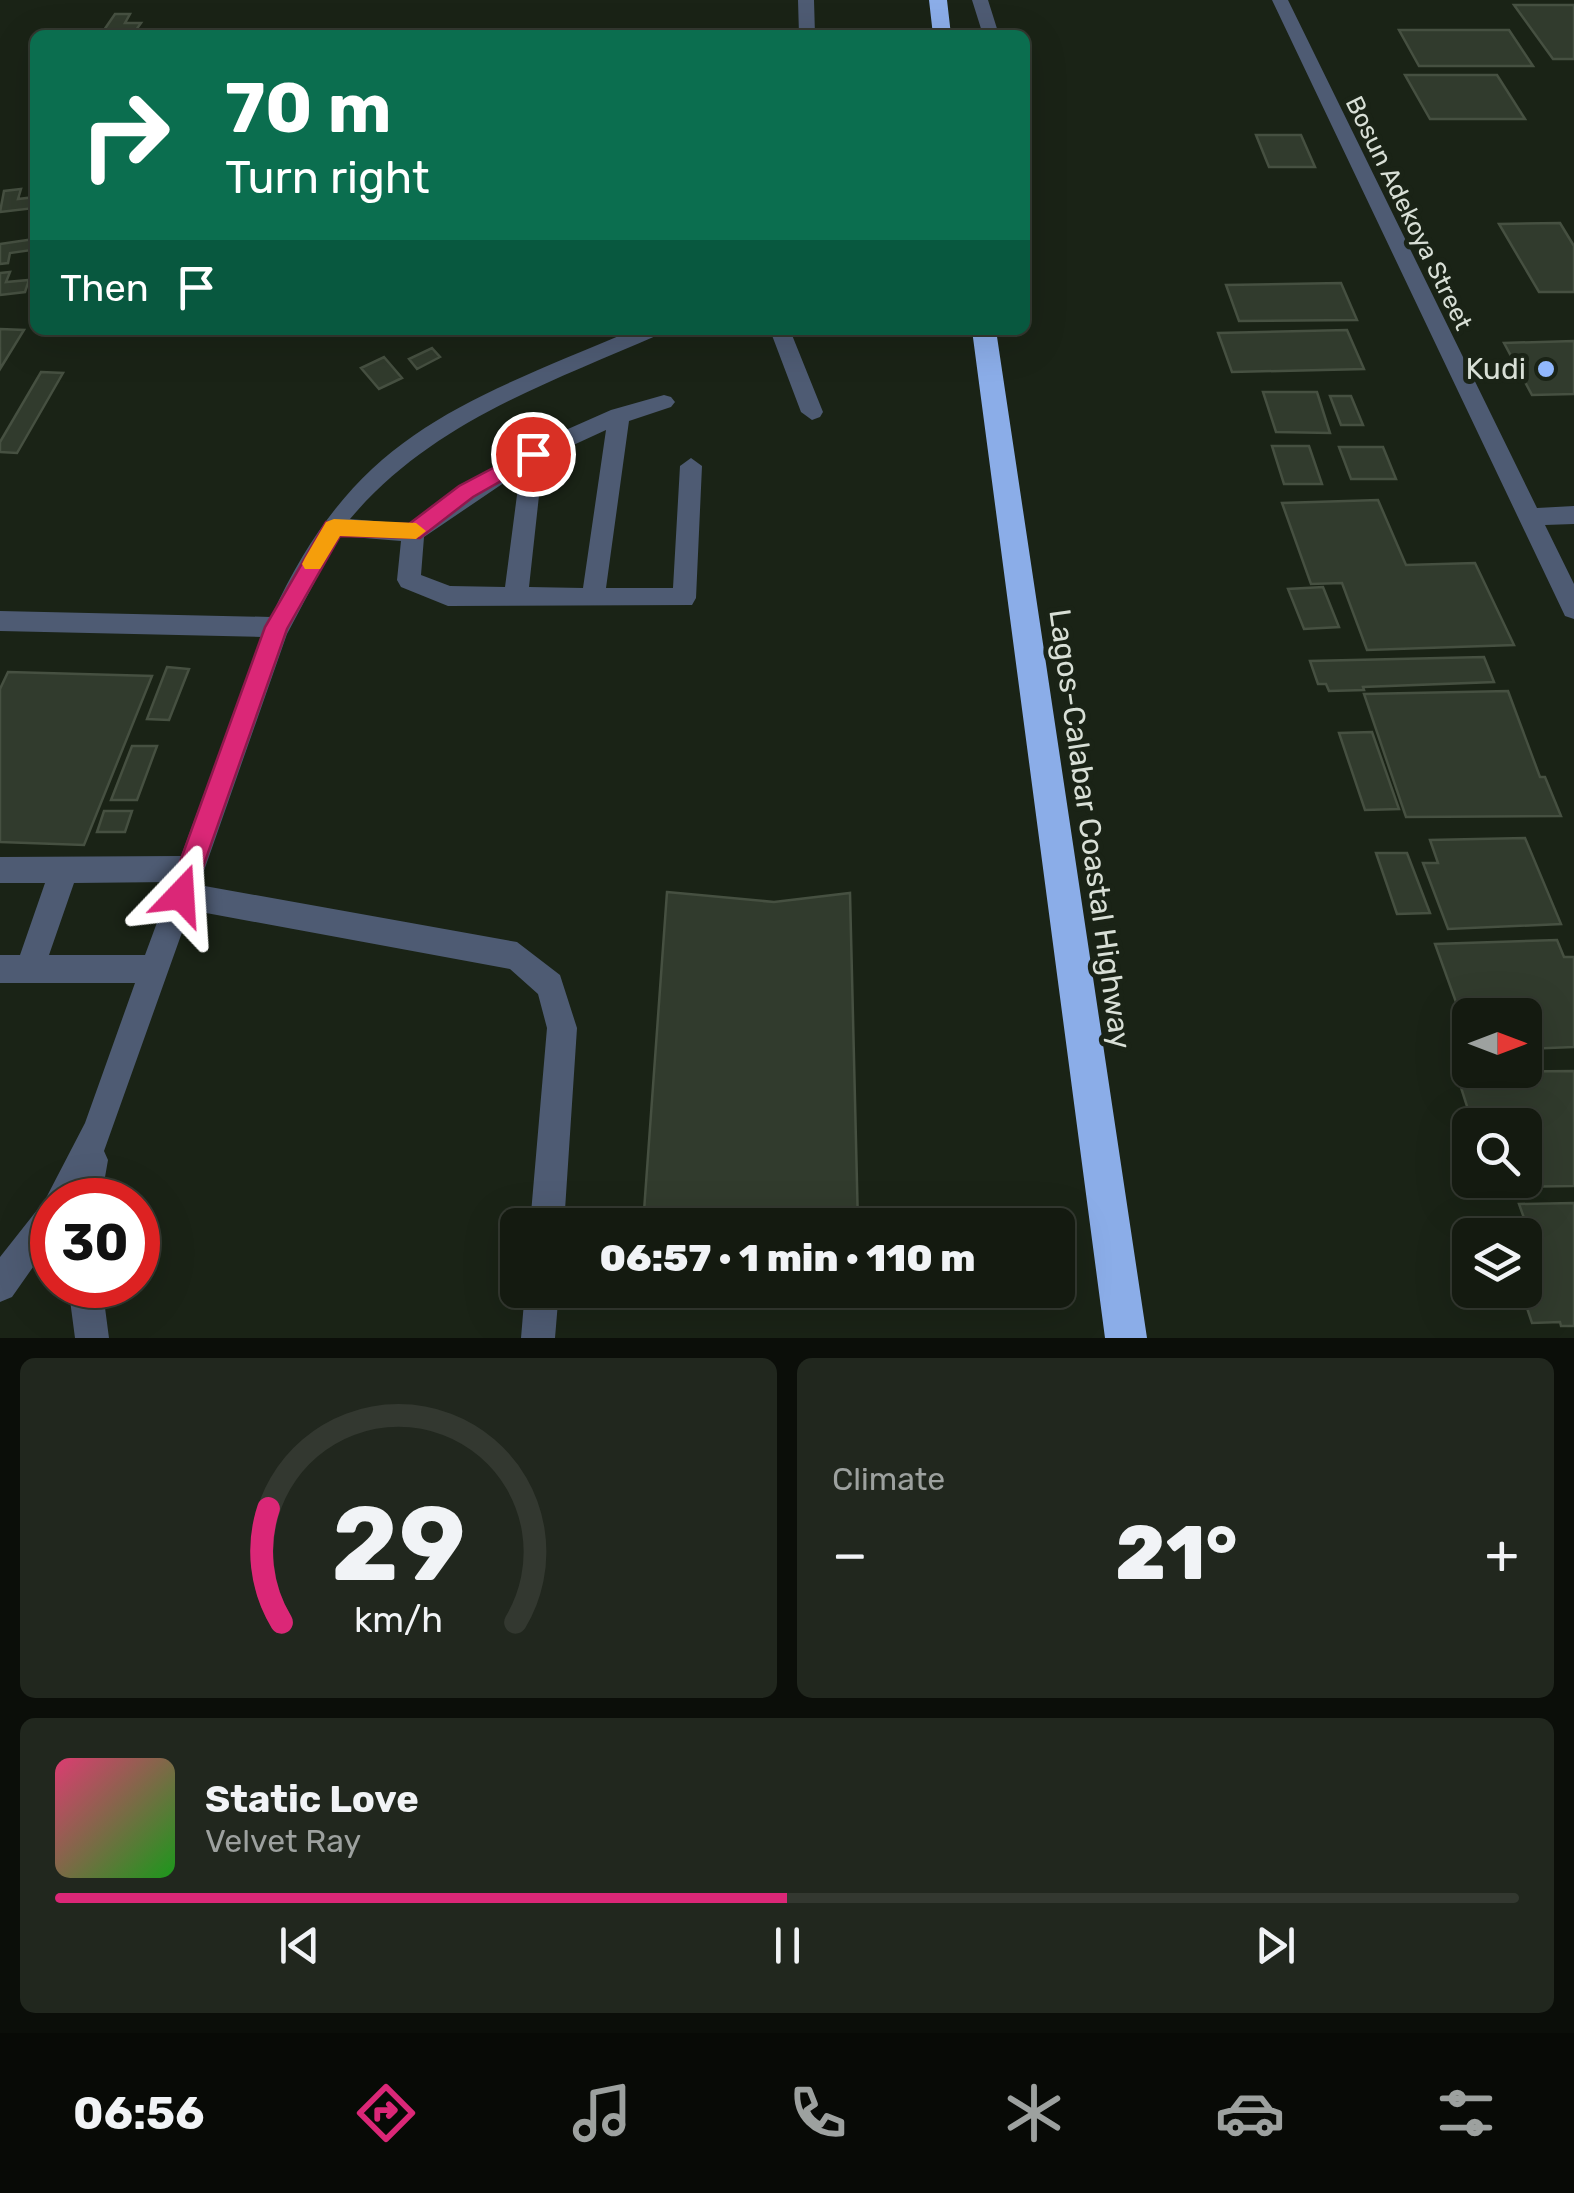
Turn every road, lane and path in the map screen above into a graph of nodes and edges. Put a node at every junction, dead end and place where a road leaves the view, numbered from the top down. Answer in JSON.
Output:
{"nodes":[{"id":1,"x":806,"y":0,"type":"edge"},
{"id":2,"x":938,"y":0,"type":"edge"},
{"id":3,"x":980,"y":0,"type":"edge"},
{"id":4,"x":1280,"y":0,"type":"edge"},
{"id":5,"x":807,"y":30,"type":"edge"},
{"id":6,"x":941,"y":30,"type":"edge"},
{"id":7,"x":989,"y":30,"type":"edge"},
{"id":8,"x":640,"y":335,"type":"edge"},
{"id":9,"x":782,"y":335,"type":"edge"},
{"id":10,"x":985,"y":335,"type":"edge"},
{"id":11,"x":664,"y":402,"type":"dead end"},
{"id":12,"x":812,"y":412,"type":"dead end"},
{"id":13,"x":619,"y":415,"type":"junction"},
{"id":14,"x":533,"y":454,"type":"junction"},
{"id":15,"x":690,"y":466,"type":"dead end"},
{"id":16,"x":1574,"y":515,"type":"edge"},
{"id":17,"x":1527,"y":516,"type":"junction"},
{"id":18,"x":334,"y":528,"type":"junction"},
{"id":19,"x":413,"y":533,"type":"junction"},
{"id":20,"x":516,"y":595,"type":"junction"},
{"id":21,"x":593,"y":598,"type":"junction"},
{"id":22,"x":1574,"y":609,"type":"edge"},
{"id":23,"x":0,"y":621,"type":"edge"},
{"id":24,"x":276,"y":627,"type":"junction"},
{"id":25,"x":0,"y":870,"type":"edge"},
{"id":26,"x":64,"y":870,"type":"junction"},
{"id":27,"x":186,"y":882,"type":"junction"},
{"id":28,"x":15,"y":969,"type":"edge"},
{"id":29,"x":155,"y":969,"type":"junction"},
{"id":30,"x":98,"y":1131,"type":"junction"},
{"id":31,"x":73,"y":1178,"type":"edge"},
{"id":32,"x":89,"y":1178,"type":"edge"},
{"id":33,"x":548,"y":1208,"type":"edge"},
{"id":34,"x":30,"y":1244,"type":"edge"},
{"id":35,"x":0,"y":1286,"type":"edge"},
{"id":36,"x":89,"y":1308,"type":"edge"},
{"id":37,"x":540,"y":1308,"type":"edge"},
{"id":38,"x":92,"y":1338,"type":"edge"},
{"id":39,"x":538,"y":1338,"type":"edge"},
{"id":40,"x":1126,"y":1338,"type":"edge"}],
"edges":[{"from":1,"to":5,"type":"street"},
{"from":2,"to":6,"type":"highway"},
{"from":3,"to":7,"type":"street"},
{"from":4,"to":17,"type":"street","name":"Bosun Adekoya Street"},
{"from":8,"to":18,"type":"street"},
{"from":9,"to":12,"type":"street"},
{"from":10,"to":40,"type":"highway","name":"Lagos-Calabar Coastal Highway"},
{"from":11,"to":13,"type":"street"},
{"from":13,"to":14,"type":"street"},
{"from":13,"to":21,"type":"street"},
{"from":14,"to":19,"type":"street"},
{"from":14,"to":20,"type":"street"},
{"from":15,"to":21,"type":"street"},
{"from":16,"to":17,"type":"street"},
{"from":17,"to":22,"type":"street","name":"Bosun Adekoya Street"},
{"from":18,"to":19,"type":"street"},
{"from":18,"to":24,"type":"street"},
{"from":19,"to":20,"type":"street"},
{"from":20,"to":21,"type":"street"},
{"from":23,"to":24,"type":"street"},
{"from":24,"to":27,"type":"street"},
{"from":25,"to":26,"type":"street"},
{"from":26,"to":27,"type":"street"},
{"from":26,"to":28,"type":"street"},
{"from":27,"to":29,"type":"street"},
{"from":27,"to":33,"type":"street"},
{"from":28,"to":29,"type":"street"},
{"from":29,"to":30,"type":"street"},
{"from":30,"to":31,"type":"street"},
{"from":30,"to":32,"type":"street"},
{"from":34,"to":35,"type":"street"},
{"from":36,"to":38,"type":"street"},
{"from":37,"to":39,"type":"street"}]}
